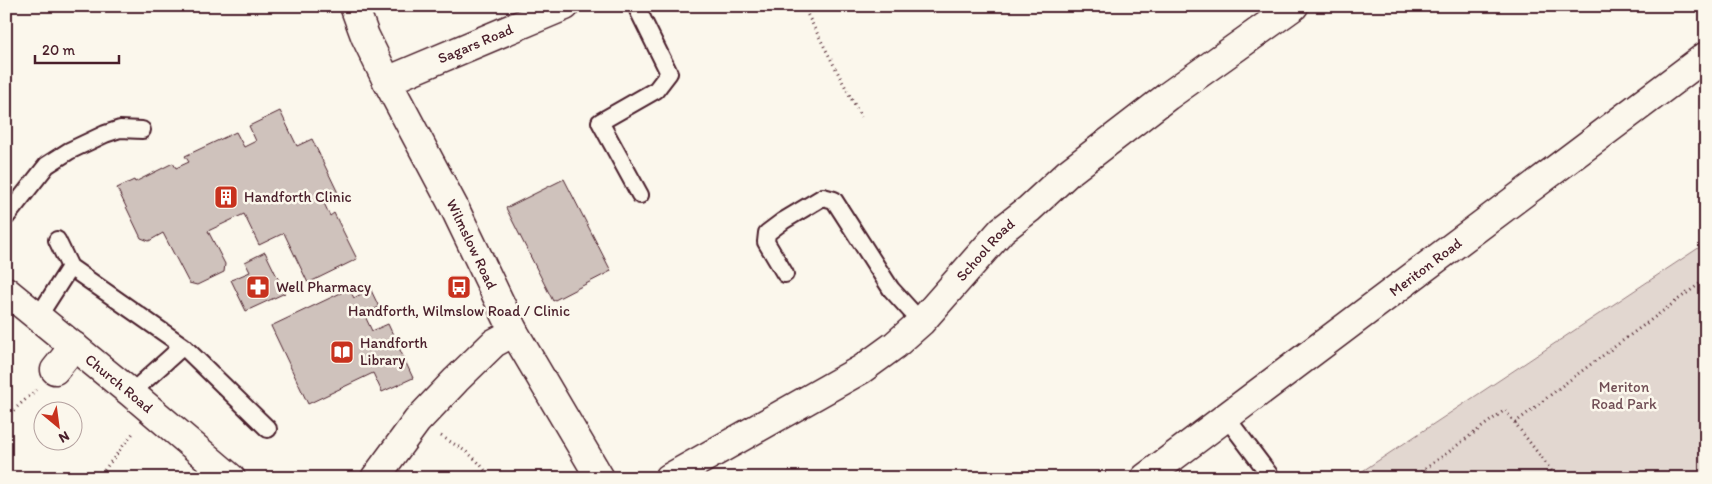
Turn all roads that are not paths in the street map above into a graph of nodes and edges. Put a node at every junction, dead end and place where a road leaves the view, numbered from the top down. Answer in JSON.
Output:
{"nodes":[{"id":1,"x":354,"y":6,"type":"edge"},
{"id":2,"x":564,"y":6,"type":"edge"},
{"id":3,"x":636,"y":6,"type":"edge"},
{"id":4,"x":1294,"y":6,"type":"edge"},
{"id":5,"x":1706,"y":56,"type":"edge"},
{"id":6,"x":387,"y":81,"type":"junction"},
{"id":7,"x":142,"y":130,"type":"dead end"},
{"id":8,"x":640,"y":195,"type":"dead end"},
{"id":9,"x":6,"y":217,"type":"edge"},
{"id":10,"x":57,"y":240,"type":"dead end"},
{"id":11,"x":70,"y":267,"type":"junction"},
{"id":12,"x":785,"y":274,"type":"dead end"},
{"id":13,"x":6,"y":291,"type":"edge"},
{"id":14,"x":38,"y":317,"type":"junction"},
{"id":15,"x":921,"y":322,"type":"junction"},
{"id":16,"x":514,"y":332,"type":"junction"},
{"id":17,"x":74,"y":346,"type":"junction"},
{"id":18,"x":183,"y":346,"type":"junction"},
{"id":19,"x":55,"y":370,"type":"road end"},
{"id":20,"x":131,"y":392,"type":"junction"},
{"id":21,"x":1226,"y":417,"type":"junction"},
{"id":22,"x":268,"y":429,"type":"dead end"},
{"id":23,"x":231,"y":478,"type":"edge"},
{"id":24,"x":375,"y":478,"type":"edge"},
{"id":25,"x":600,"y":478,"type":"edge"},
{"id":26,"x":669,"y":478,"type":"edge"},
{"id":27,"x":1145,"y":478,"type":"edge"},
{"id":28,"x":1272,"y":478,"type":"edge"}],
"edges":[{"from":1,"to":6,"type":"street","name":"Wilmslow Road"},
{"from":2,"to":6,"type":"street","name":"Sagars Road"},
{"from":3,"to":8,"type":"lane"},
{"from":4,"to":15,"type":"street","name":"School Road"},
{"from":5,"to":21,"type":"street","name":"Meriton Road"},
{"from":6,"to":16,"type":"street","name":"Wilmslow Road"},
{"from":7,"to":9,"type":"lane"},
{"from":10,"to":11,"type":"lane"},
{"from":11,"to":14,"type":"lane"},
{"from":11,"to":18,"type":"lane"},
{"from":12,"to":15,"type":"lane"},
{"from":13,"to":14,"type":"street","name":"Church Road"},
{"from":14,"to":17,"type":"street","name":"Church Road"},
{"from":15,"to":26,"type":"street","name":"School Road"},
{"from":16,"to":24,"type":"street"},
{"from":16,"to":25,"type":"street","name":"Wilmslow Road"},
{"from":17,"to":19,"type":"street"},
{"from":17,"to":20,"type":"street","name":"Church Road"},
{"from":18,"to":20,"type":"lane"},
{"from":18,"to":22,"type":"lane"},
{"from":20,"to":23,"type":"street","name":"Church Road"},
{"from":21,"to":27,"type":"street","name":"Meriton Road"},
{"from":21,"to":28,"type":"lane"}]}
